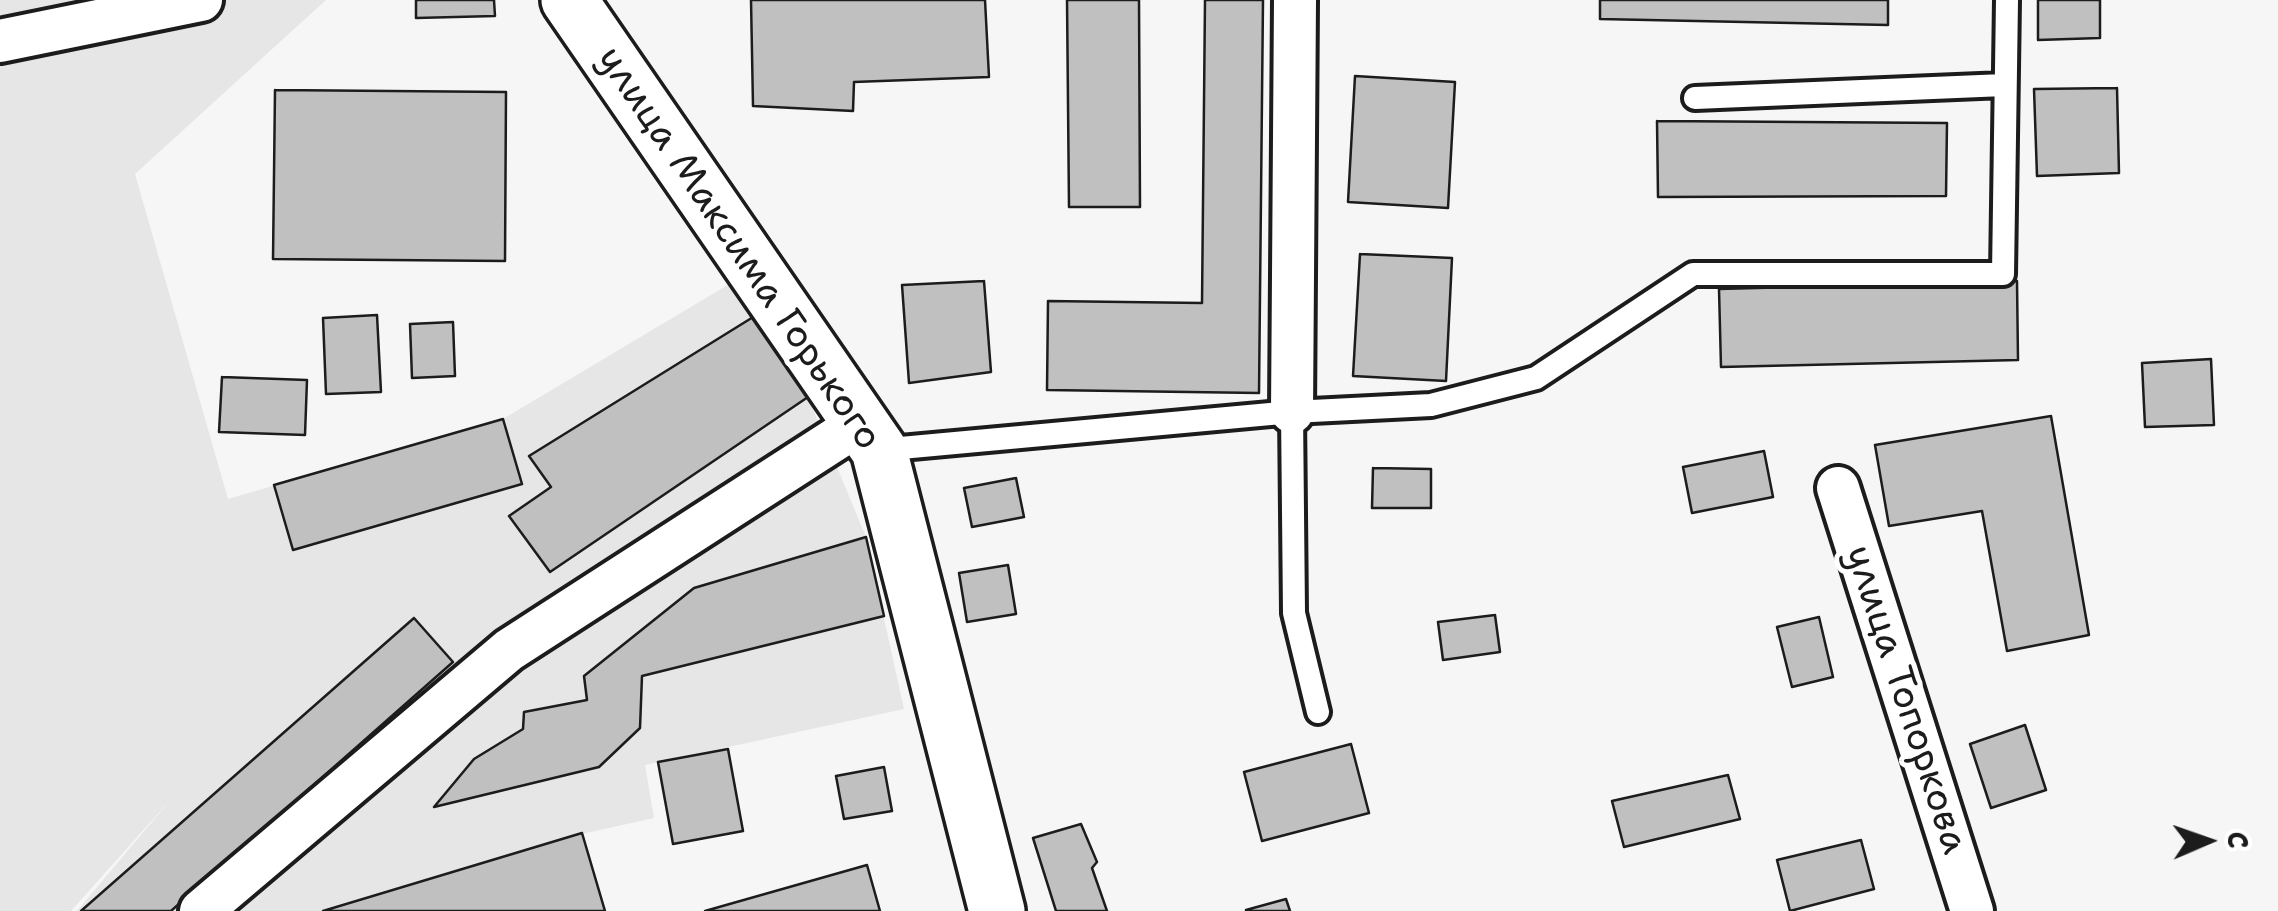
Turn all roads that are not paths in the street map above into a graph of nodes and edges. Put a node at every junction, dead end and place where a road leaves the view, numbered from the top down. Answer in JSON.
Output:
{"nodes":[{"id":1,"x":200,"y":0,"type":"edge"},
{"id":2,"x":570,"y":0,"type":"edge"},
{"id":3,"x":1295,"y":0,"type":"edge"},
{"id":4,"x":2007,"y":0,"type":"edge"},
{"id":5,"x":0,"y":41,"type":"edge"},
{"id":6,"x":2004,"y":84,"type":"junction"},
{"id":7,"x":1696,"y":98,"type":"dead end"},
{"id":8,"x":1292,"y":412,"type":"junction"},
{"id":9,"x":870,"y":436,"type":"junction"},
{"id":10,"x":1838,"y":488,"type":"dead end"},
{"id":11,"x":1318,"y":712,"type":"dead end"},
{"id":12,"x":201,"y":911,"type":"edge"},
{"id":13,"x":997,"y":911,"type":"edge"},
{"id":14,"x":1972,"y":911,"type":"edge"}],
"edges":[{"from":1,"to":5,"type":"street"},
{"from":2,"to":9,"type":"street","name":"улица Максима Горького"},
{"from":3,"to":8,"type":"street"},
{"from":4,"to":6,"type":"lane"},
{"from":6,"to":7,"type":"lane"},
{"from":6,"to":8,"type":"lane"},
{"from":8,"to":9,"type":"lane"},
{"from":8,"to":11,"type":"lane"},
{"from":9,"to":12,"type":"street"},
{"from":9,"to":13,"type":"street","name":"улица Максима Горького"},
{"from":10,"to":14,"type":"street","name":"улица Топоркова"}]}
